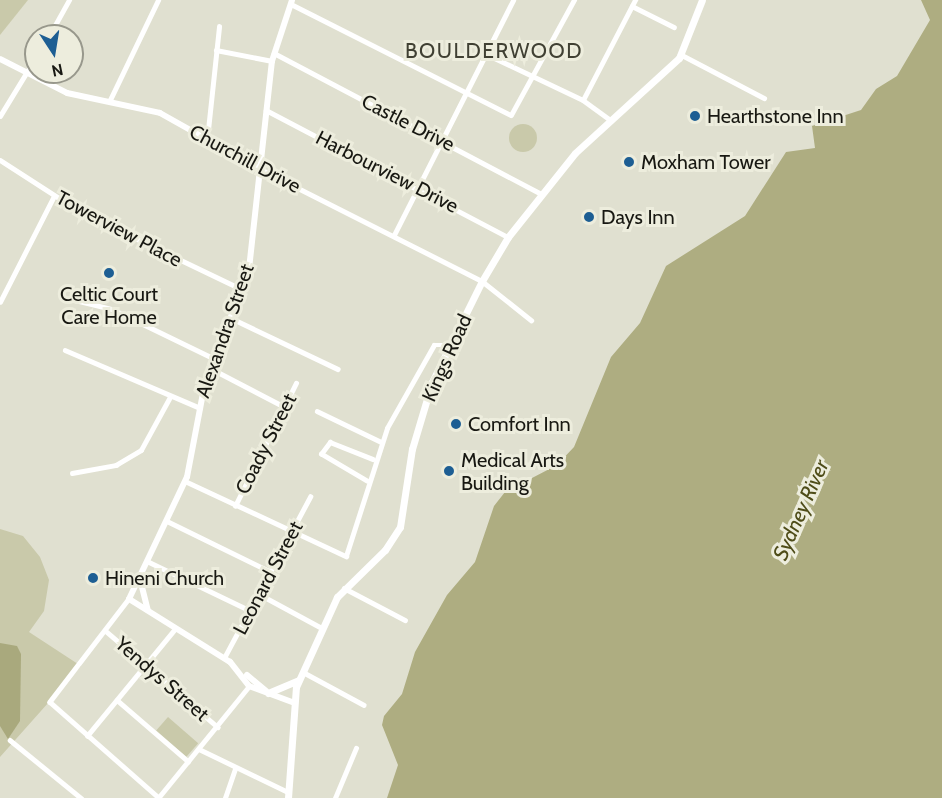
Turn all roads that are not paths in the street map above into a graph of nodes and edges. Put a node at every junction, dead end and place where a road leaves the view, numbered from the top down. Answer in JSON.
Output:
{"nodes":[{"id":1,"x":69,"y":0,"type":"edge"},
{"id":2,"x":158,"y":0,"type":"edge"},
{"id":3,"x":513,"y":0,"type":"edge"},
{"id":4,"x":574,"y":0,"type":"edge"},
{"id":5,"x":635,"y":0,"type":"edge"},
{"id":6,"x":702,"y":0,"type":"edge"},
{"id":7,"x":292,"y":2,"type":"edge"},
{"id":8,"x":632,"y":6,"type":"junction"},
{"id":9,"x":56,"y":24,"type":"edge"},
{"id":10,"x":219,"y":27,"type":"dead end"},
{"id":11,"x":674,"y":27,"type":"dead end"},
{"id":12,"x":216,"y":50,"type":"junction"},
{"id":13,"x":274,"y":53,"type":"junction"},
{"id":14,"x":486,"y":54,"type":"junction"},
{"id":15,"x":680,"y":54,"type":"junction"},
{"id":16,"x":0,"y":59,"type":"edge"},
{"id":17,"x":272,"y":61,"type":"junction"},
{"id":18,"x":24,"y":71,"type":"edge"},
{"id":19,"x":24,"y":75,"type":"edge"},
{"id":20,"x":534,"y":78,"type":"junction"},
{"id":21,"x":49,"y":84,"type":"edge"},
{"id":22,"x":464,"y":94,"type":"junction"},
{"id":23,"x":764,"y":98,"type":"dead end"},
{"id":24,"x":583,"y":100,"type":"junction"},
{"id":25,"x":108,"y":102,"type":"junction"},
{"id":26,"x":266,"y":110,"type":"junction"},
{"id":27,"x":0,"y":116,"type":"edge"},
{"id":28,"x":608,"y":118,"type":"junction"},
{"id":29,"x":208,"y":130,"type":"dead end"},
{"id":30,"x":442,"y":140,"type":"junction"},
{"id":31,"x":0,"y":160,"type":"edge"},
{"id":32,"x":258,"y":168,"type":"junction"},
{"id":33,"x":417,"y":187,"type":"junction"},
{"id":34,"x":541,"y":194,"type":"junction"},
{"id":35,"x":54,"y":196,"type":"junction"},
{"id":36,"x":394,"y":235,"type":"junction"},
{"id":37,"x":508,"y":237,"type":"junction"},
{"id":38,"x":482,"y":281,"type":"junction"},
{"id":39,"x":243,"y":291,"type":"junction"},
{"id":40,"x":71,"y":299,"type":"dead end"},
{"id":41,"x":0,"y":302,"type":"edge"},
{"id":42,"x":233,"y":319,"type":"junction"},
{"id":43,"x":531,"y":320,"type":"dead end"},
{"id":44,"x":450,"y":345,"type":"junction"},
{"id":45,"x":65,"y":350,"type":"dead end"},
{"id":46,"x":215,"y":359,"type":"junction"},
{"id":47,"x":210,"y":368,"type":"junction"},
{"id":48,"x":338,"y":369,"type":"dead end"},
{"id":49,"x":297,"y":383,"type":"dead end"},
{"id":50,"x":170,"y":397,"type":"junction"},
{"id":51,"x":285,"y":407,"type":"junction"},
{"id":52,"x":200,"y":408,"type":"junction"},
{"id":53,"x":317,"y":411,"type":"dead end"},
{"id":54,"x":381,"y":441,"type":"junction"},
{"id":55,"x":373,"y":459,"type":"junction"},
{"id":56,"x":72,"y":473,"type":"dead end"},
{"id":57,"x":185,"y":481,"type":"junction"},
{"id":58,"x":368,"y":481,"type":"junction"},
{"id":59,"x":310,"y":497,"type":"dead end"},
{"id":60,"x":235,"y":506,"type":"junction"},
{"id":61,"x":166,"y":521,"type":"junction"},
{"id":62,"x":291,"y":533,"type":"junction"},
{"id":63,"x":147,"y":561,"type":"junction"},
{"id":64,"x":271,"y":572,"type":"junction"},
{"id":65,"x":140,"y":577,"type":"junction"},
{"id":66,"x":344,"y":588,"type":"junction"},
{"id":67,"x":259,"y":594,"type":"junction"},
{"id":68,"x":129,"y":599,"type":"junction"},
{"id":69,"x":251,"y":611,"type":"junction"},
{"id":70,"x":150,"y":613,"type":"junction"},
{"id":71,"x":405,"y":620,"type":"dead end"},
{"id":72,"x":322,"y":628,"type":"junction"},
{"id":73,"x":175,"y":629,"type":"junction"},
{"id":74,"x":107,"y":632,"type":"junction"},
{"id":75,"x":224,"y":658,"type":"junction"},
{"id":76,"x":146,"y":665,"type":"junction"},
{"id":77,"x":244,"y":673,"type":"junction"},
{"id":78,"x":301,"y":675,"type":"junction"},
{"id":79,"x":249,"y":686,"type":"junction"},
{"id":80,"x":267,"y":692,"type":"junction"},
{"id":81,"x":117,"y":700,"type":"junction"},
{"id":82,"x":292,"y":702,"type":"junction"},
{"id":83,"x":364,"y":705,"type":"dead end"},
{"id":84,"x":218,"y":727,"type":"junction"},
{"id":85,"x":87,"y":736,"type":"junction"},
{"id":86,"x":10,"y":740,"type":"dead end"},
{"id":87,"x":356,"y":748,"type":"dead end"},
{"id":88,"x":199,"y":749,"type":"junction"},
{"id":89,"x":188,"y":762,"type":"junction"},
{"id":90,"x":235,"y":769,"type":"junction"},
{"id":91,"x":288,"y":795,"type":"edge"},
{"id":92,"x":81,"y":798,"type":"edge"},
{"id":93,"x":158,"y":798,"type":"edge"},
{"id":94,"x":225,"y":798,"type":"edge"},
{"id":95,"x":335,"y":798,"type":"edge"}],
"edges":[{"from":1,"to":9,"type":"street"},
{"from":2,"to":25,"type":"street"},
{"from":3,"to":14,"type":"street"},
{"from":4,"to":20,"type":"street"},
{"from":5,"to":8,"type":"street"},
{"from":6,"to":15,"type":"main road","name":"Kings Road"},
{"from":7,"to":13,"type":"main road","name":"Alexandra Street"},
{"from":7,"to":22,"type":"street"},
{"from":8,"to":11,"type":"street"},
{"from":8,"to":24,"type":"street"},
{"from":10,"to":12,"type":"street"},
{"from":12,"to":17,"type":"street"},
{"from":12,"to":29,"type":"street"},
{"from":13,"to":17,"type":"main road","name":"Alexandra Street"},
{"from":13,"to":30,"type":"street","name":"Castle Drive"},
{"from":14,"to":20,"type":"street"},
{"from":14,"to":22,"type":"street"},
{"from":15,"to":23,"type":"street"},
{"from":15,"to":28,"type":"main road","name":"Kings Road"},
{"from":16,"to":18,"type":"main road","name":"Churchill Drive"},
{"from":17,"to":26,"type":"main road","name":"Alexandra Street"},
{"from":19,"to":27,"type":"street"},
{"from":20,"to":22,"type":"street"},
{"from":20,"to":24,"type":"street"},
{"from":21,"to":25,"type":"main road","name":"Churchill Drive"},
{"from":22,"to":30,"type":"street"},
{"from":24,"to":28,"type":"street"},
{"from":25,"to":32,"type":"main road","name":"Churchill Drive"},
{"from":26,"to":32,"type":"main road","name":"Alexandra Street"},
{"from":26,"to":33,"type":"street","name":"Harbourview Drive"},
{"from":28,"to":34,"type":"main road","name":"Kings Road"},
{"from":30,"to":33,"type":"street"},
{"from":30,"to":34,"type":"street","name":"Castle Drive"},
{"from":31,"to":35,"type":"street","name":"Towerview Place"},
{"from":32,"to":36,"type":"street","name":"Churchill Drive"},
{"from":32,"to":39,"type":"main road","name":"Alexandra Street"},
{"from":33,"to":36,"type":"street"},
{"from":33,"to":37,"type":"street","name":"Harbourview Drive"},
{"from":34,"to":37,"type":"main road","name":"Kings Road"},
{"from":35,"to":39,"type":"street","name":"Towerview Place"},
{"from":35,"to":41,"type":"street"},
{"from":36,"to":38,"type":"street","name":"Churchill Drive"},
{"from":37,"to":38,"type":"main road","name":"Kings Road"},
{"from":38,"to":43,"type":"street"},
{"from":38,"to":44,"type":"main road","name":"Kings Road"},
{"from":39,"to":42,"type":"main road","name":"Alexandra Street"},
{"from":40,"to":46,"type":"street"},
{"from":42,"to":46,"type":"main road","name":"Alexandra Street"},
{"from":42,"to":48,"type":"street"},
{"from":44,"to":54,"type":"street"},
{"from":44,"to":66,"type":"main road","name":"Kings Road"},
{"from":45,"to":50,"type":"street"},
{"from":46,"to":47,"type":"main road","name":"Alexandra Street"},
{"from":47,"to":51,"type":"street"},
{"from":47,"to":52,"type":"main road","name":"Alexandra Street"},
{"from":49,"to":51,"type":"street","name":"Coady Street"},
{"from":50,"to":52,"type":"street"},
{"from":50,"to":56,"type":"street"},
{"from":51,"to":60,"type":"street","name":"Coady Street"},
{"from":52,"to":57,"type":"main road","name":"Alexandra Street"},
{"from":53,"to":54,"type":"street"},
{"from":54,"to":55,"type":"street"},
{"from":55,"to":58,"type":"street"},
{"from":55,"to":58,"type":"street"},
{"from":57,"to":60,"type":"street"},
{"from":57,"to":61,"type":"main road","name":"Alexandra Street"},
{"from":58,"to":62,"type":"street"},
{"from":59,"to":62,"type":"street","name":"Leonard Street"},
{"from":60,"to":62,"type":"street"},
{"from":61,"to":63,"type":"main road","name":"Alexandra Street"},
{"from":61,"to":64,"type":"street"},
{"from":62,"to":64,"type":"street","name":"Leonard Street"},
{"from":63,"to":65,"type":"main road","name":"Alexandra Street"},
{"from":63,"to":69,"type":"street"},
{"from":64,"to":67,"type":"street","name":"Leonard Street"},
{"from":65,"to":68,"type":"main road","name":"Alexandra Street"},
{"from":65,"to":70,"type":"main road"},
{"from":66,"to":71,"type":"street"},
{"from":66,"to":72,"type":"main road","name":"Kings Road"},
{"from":67,"to":69,"type":"street","name":"Leonard Street"},
{"from":67,"to":72,"type":"street"},
{"from":68,"to":70,"type":"main road"},
{"from":68,"to":74,"type":"street"},
{"from":69,"to":75,"type":"street","name":"Leonard Street"},
{"from":70,"to":73,"type":"main road"},
{"from":72,"to":78,"type":"main road","name":"Kings Road"},
{"from":73,"to":75,"type":"main road"},
{"from":73,"to":76,"type":"street"},
{"from":74,"to":76,"type":"street","name":"Yendys Street"},
{"from":74,"to":85,"type":"street"},
{"from":75,"to":77,"type":"main road"},
{"from":76,"to":81,"type":"street"},
{"from":76,"to":84,"type":"street","name":"Yendys Street"},
{"from":77,"to":79,"type":"main road"},
{"from":77,"to":80,"type":"main road"},
{"from":78,"to":80,"type":"main road"},
{"from":78,"to":82,"type":"main road","name":"Kings Road"},
{"from":78,"to":83,"type":"street"},
{"from":79,"to":80,"type":"main road"},
{"from":79,"to":84,"type":"street"},
{"from":80,"to":82,"type":"main road"},
{"from":81,"to":85,"type":"street"},
{"from":81,"to":89,"type":"street"},
{"from":82,"to":91,"type":"main road","name":"Kings Road"},
{"from":84,"to":88,"type":"street"},
{"from":85,"to":93,"type":"street"},
{"from":86,"to":92,"type":"street"},
{"from":87,"to":95,"type":"street"},
{"from":88,"to":89,"type":"street"},
{"from":88,"to":90,"type":"street"},
{"from":89,"to":93,"type":"street"},
{"from":90,"to":91,"type":"street"},
{"from":90,"to":94,"type":"street"}]}
